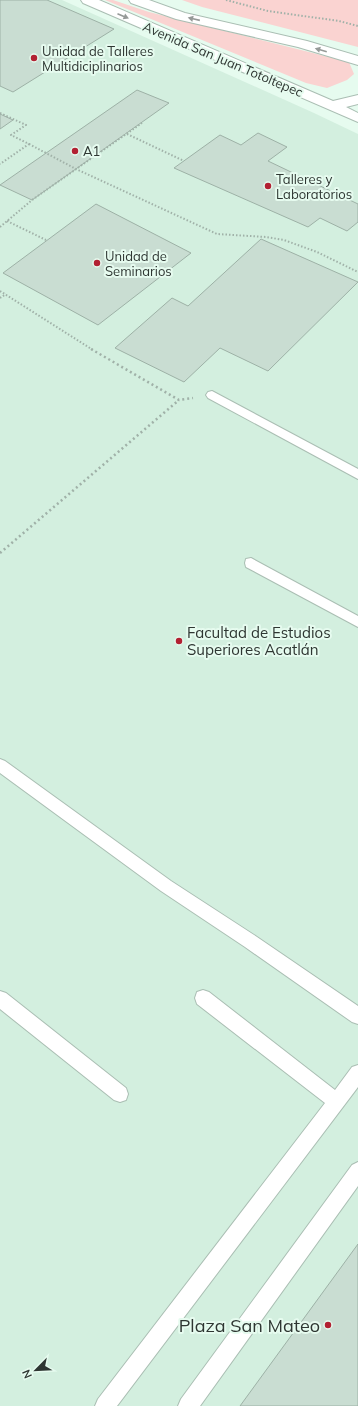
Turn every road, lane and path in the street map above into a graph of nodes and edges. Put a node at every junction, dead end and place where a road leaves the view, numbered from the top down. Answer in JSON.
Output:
{"nodes":[{"id":1,"x":88,"y":0,"type":"edge"},
{"id":2,"x":136,"y":0,"type":"edge"},
{"id":3,"x":226,"y":0,"type":"edge"},
{"id":4,"x":358,"y":26,"type":"edge"},
{"id":5,"x":358,"y":61,"type":"edge"},
{"id":6,"x":358,"y":99,"type":"edge"},
{"id":7,"x":333,"y":106,"type":"junction"},
{"id":8,"x":0,"y":113,"type":"edge"},
{"id":9,"x":358,"y":118,"type":"edge"},
{"id":10,"x":142,"y":122,"type":"dead end"},
{"id":11,"x":126,"y":134,"type":"junction"},
{"id":12,"x":29,"y":144,"type":"junction"},
{"id":13,"x":184,"y":161,"type":"dead end"},
{"id":14,"x":0,"y":164,"type":"edge"},
{"id":15,"x":76,"y":169,"type":"junction"},
{"id":16,"x":7,"y":222,"type":"junction"},
{"id":17,"x":0,"y":227,"type":"edge"},
{"id":18,"x":46,"y":240,"type":"dead end"},
{"id":19,"x":358,"y":272,"type":"edge"},
{"id":20,"x":0,"y":291,"type":"edge"},
{"id":21,"x":6,"y":294,"type":"junction"},
{"id":22,"x":0,"y":298,"type":"edge"},
{"id":23,"x":212,"y":395,"type":"joint"},
{"id":24,"x":179,"y":400,"type":"junction"},
{"id":25,"x":358,"y":475,"type":"edge"},
{"id":26,"x":0,"y":553,"type":"edge"},
{"id":27,"x":251,"y":563,"type":"dead end"},
{"id":28,"x":358,"y":622,"type":"edge"},
{"id":29,"x":0,"y":765,"type":"edge"},
{"id":30,"x":203,"y":998,"type":"dead end"},
{"id":31,"x":0,"y":1000,"type":"edge"},
{"id":32,"x":358,"y":1016,"type":"edge"},
{"id":33,"x":358,"y":1073,"type":"edge"},
{"id":34,"x":120,"y":1094,"type":"dead end"},
{"id":35,"x":337,"y":1102,"type":"junction"},
{"id":36,"x":358,"y":1171,"type":"edge"},
{"id":37,"x":105,"y":1406,"type":"edge"},
{"id":38,"x":188,"y":1406,"type":"edge"}],
"edges":[{"from":1,"to":7,"type":"main road","name":"Avenida San Juan Totoltepec","one_way":true},
{"from":5,"to":2,"type":"main road","name":"Avenida San Juan Totoltepec","one_way":true},
{"from":3,"to":4,"type":"path"},
{"from":6,"to":7,"type":"main road"},
{"from":7,"to":9,"type":"main road","name":"Avenida San Juan Totoltepec"},
{"from":8,"to":12,"type":"path"},
{"from":10,"to":11,"type":"path"},
{"from":11,"to":13,"type":"path"},
{"from":11,"to":15,"type":"path"},
{"from":12,"to":14,"type":"path"},
{"from":12,"to":15,"type":"path"},
{"from":15,"to":16,"type":"path"},
{"from":15,"to":19,"type":"path"},
{"from":16,"to":17,"type":"path"},
{"from":16,"to":18,"type":"path"},
{"from":20,"to":21,"type":"path"},
{"from":21,"to":22,"type":"path"},
{"from":21,"to":24,"type":"path"},
{"from":23,"to":24,"type":"path"},
{"from":23,"to":25,"type":"lane"},
{"from":24,"to":26,"type":"path"},
{"from":27,"to":28,"type":"lane"},
{"from":29,"to":32,"type":"lane"},
{"from":30,"to":35,"type":"lane"},
{"from":31,"to":34,"type":"lane"},
{"from":33,"to":35,"type":"lane"},
{"from":35,"to":37,"type":"lane"},
{"from":36,"to":38,"type":"lane"}]}
